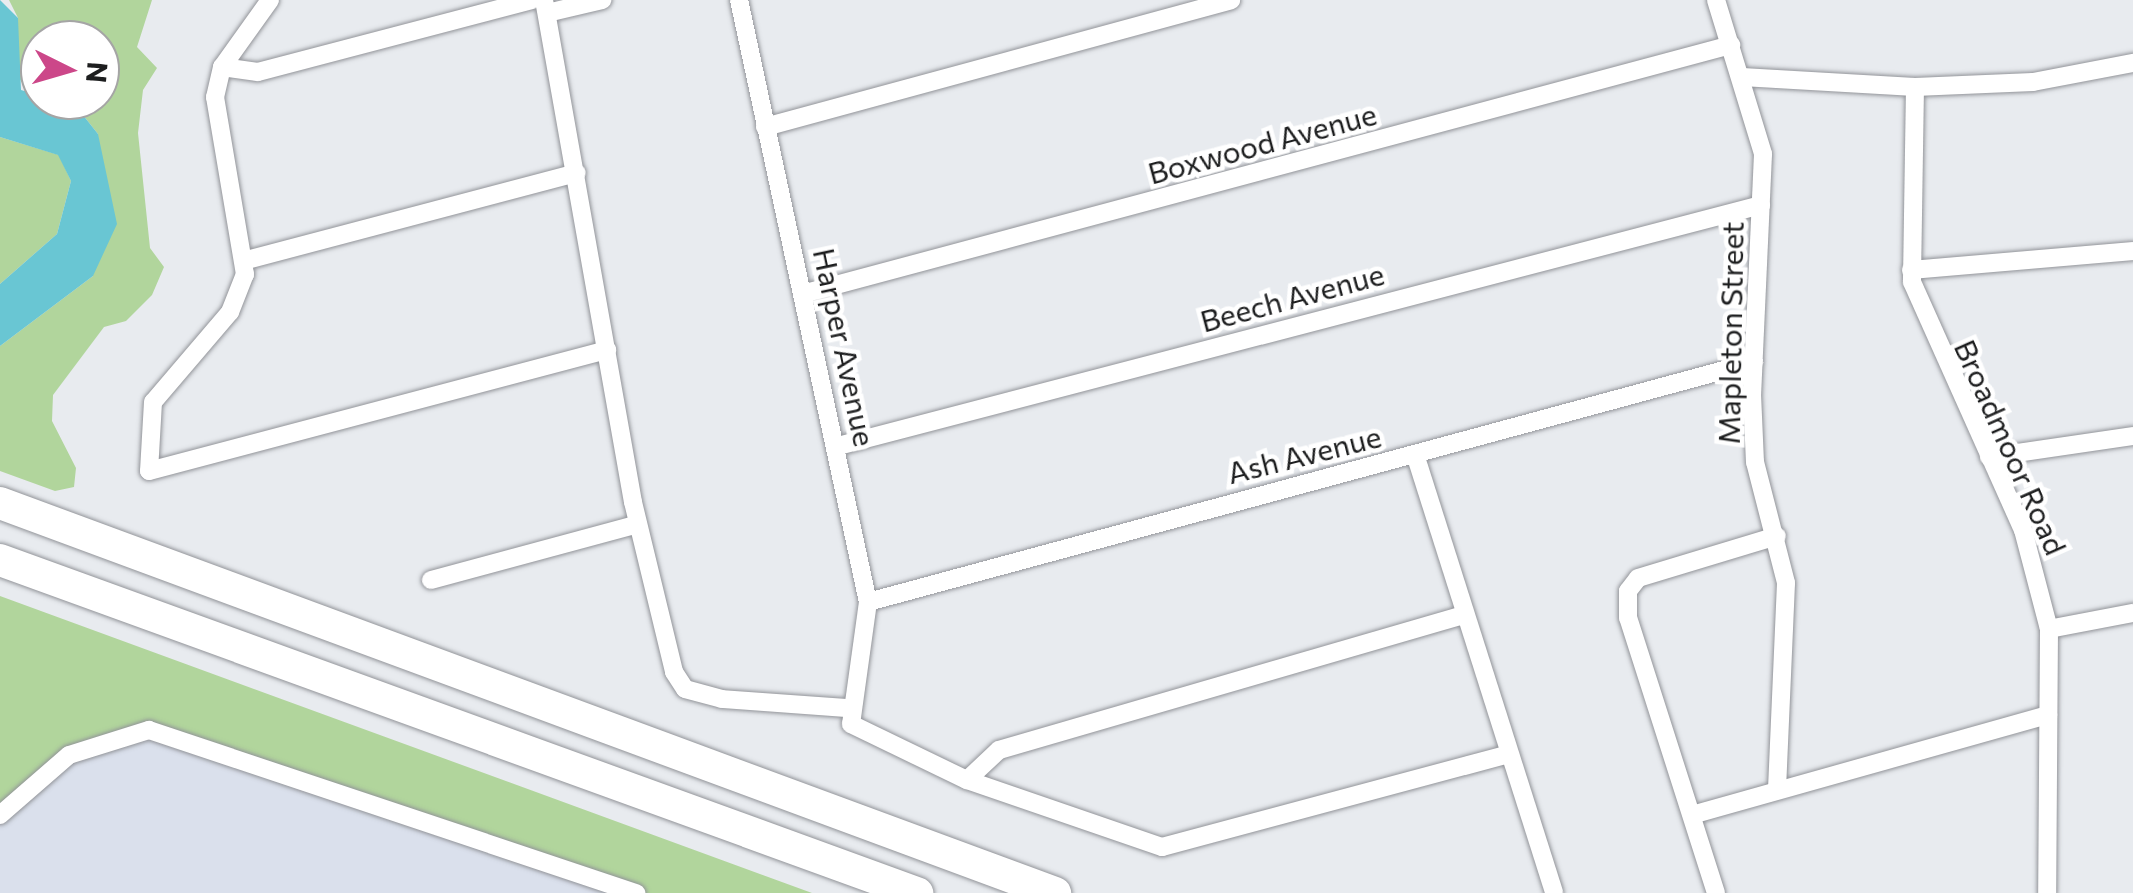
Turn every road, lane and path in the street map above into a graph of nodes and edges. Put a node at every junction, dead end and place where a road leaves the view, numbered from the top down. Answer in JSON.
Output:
{"nodes":[{"id":1,"x":270,"y":0,"type":"edge"},
{"id":2,"x":532,"y":0,"type":"edge"},
{"id":3,"x":602,"y":0,"type":"edge"},
{"id":4,"x":739,"y":0,"type":"edge"},
{"id":5,"x":1231,"y":0,"type":"edge"},
{"id":6,"x":1716,"y":0,"type":"edge"},
{"id":7,"x":546,"y":6,"type":"edge"},
{"id":8,"x":1731,"y":46,"type":"junction"},
{"id":9,"x":2133,"y":63,"type":"edge"},
{"id":10,"x":222,"y":67,"type":"junction"},
{"id":11,"x":1742,"y":77,"type":"junction"},
{"id":12,"x":1914,"y":87,"type":"junction"},
{"id":13,"x":765,"y":127,"type":"junction"},
{"id":14,"x":577,"y":174,"type":"junction"},
{"id":15,"x":1761,"y":205,"type":"junction"},
{"id":16,"x":2133,"y":251,"type":"edge"},
{"id":17,"x":247,"y":260,"type":"junction"},
{"id":18,"x":1910,"y":270,"type":"junction"},
{"id":19,"x":806,"y":293,"type":"junction"},
{"id":20,"x":607,"y":350,"type":"junction"},
{"id":21,"x":1754,"y":362,"type":"junction"},
{"id":22,"x":2133,"y":436,"type":"edge"},
{"id":23,"x":838,"y":446,"type":"junction"},
{"id":24,"x":1415,"y":454,"type":"junction"},
{"id":25,"x":1989,"y":457,"type":"junction"},
{"id":26,"x":0,"y":503,"type":"edge"},
{"id":27,"x":638,"y":524,"type":"junction"},
{"id":28,"x":1777,"y":536,"type":"junction"},
{"id":29,"x":0,"y":560,"type":"edge"},
{"id":30,"x":432,"y":580,"type":"dead end"},
{"id":31,"x":868,"y":602,"type":"junction"},
{"id":32,"x":2133,"y":613,"type":"edge"},
{"id":33,"x":1465,"y":615,"type":"junction"},
{"id":34,"x":2049,"y":629,"type":"junction"},
{"id":35,"x":848,"y":708,"type":"junction"},
{"id":36,"x":2048,"y":715,"type":"junction"},
{"id":37,"x":1508,"y":754,"type":"junction"},
{"id":38,"x":967,"y":780,"type":"junction"},
{"id":39,"x":1777,"y":790,"type":"junction"},
{"id":40,"x":1692,"y":814,"type":"junction"},
{"id":41,"x":0,"y":815,"type":"edge"},
{"id":42,"x":636,"y":893,"type":"edge"},
{"id":43,"x":917,"y":893,"type":"edge"},
{"id":44,"x":1055,"y":893,"type":"edge"},
{"id":45,"x":1554,"y":893,"type":"edge"},
{"id":46,"x":1716,"y":893,"type":"edge"},
{"id":47,"x":2047,"y":893,"type":"edge"}],
"edges":[{"from":1,"to":10,"type":"street"},
{"from":2,"to":10,"type":"street"},
{"from":3,"to":7,"type":"street"},
{"from":4,"to":13,"type":"street","name":"Harper Avenue"},
{"from":5,"to":13,"type":"street"},
{"from":6,"to":8,"type":"street","name":"Mapleton Street"},
{"from":7,"to":14,"type":"street"},
{"from":8,"to":11,"type":"street","name":"Mapleton Street"},
{"from":8,"to":19,"type":"street","name":"Boxwood Avenue"},
{"from":9,"to":12,"type":"street"},
{"from":10,"to":17,"type":"street"},
{"from":11,"to":12,"type":"street"},
{"from":11,"to":15,"type":"street","name":"Mapleton Street"},
{"from":12,"to":18,"type":"street","name":"Broadmoor Road"},
{"from":13,"to":19,"type":"street","name":"Harper Avenue"},
{"from":14,"to":17,"type":"street"},
{"from":14,"to":20,"type":"street"},
{"from":15,"to":21,"type":"street","name":"Mapleton Street"},
{"from":15,"to":23,"type":"street","name":"Beech Avenue"},
{"from":16,"to":18,"type":"street"},
{"from":17,"to":20,"type":"street"},
{"from":18,"to":25,"type":"street","name":"Broadmoor Road"},
{"from":19,"to":23,"type":"street","name":"Harper Avenue"},
{"from":20,"to":27,"type":"street"},
{"from":21,"to":24,"type":"street","name":"Ash Avenue"},
{"from":21,"to":28,"type":"street","name":"Mapleton Street"},
{"from":22,"to":25,"type":"street"},
{"from":23,"to":31,"type":"street","name":"Harper Avenue"},
{"from":24,"to":31,"type":"street","name":"Ash Avenue"},
{"from":24,"to":33,"type":"street"},
{"from":25,"to":34,"type":"street","name":"Broadmoor Road"},
{"from":26,"to":44,"type":"highway"},
{"from":27,"to":30,"type":"street"},
{"from":27,"to":35,"type":"street"},
{"from":28,"to":39,"type":"street","name":"Mapleton Street"},
{"from":28,"to":40,"type":"street"},
{"from":29,"to":43,"type":"highway"},
{"from":31,"to":35,"type":"street","name":"Harper Avenue"},
{"from":32,"to":34,"type":"street"},
{"from":33,"to":37,"type":"street"},
{"from":33,"to":38,"type":"street"},
{"from":34,"to":36,"type":"street","name":"Broadmoor Road"},
{"from":35,"to":38,"type":"street"},
{"from":36,"to":39,"type":"street"},
{"from":36,"to":47,"type":"street","name":"Broadmoor Road"},
{"from":37,"to":38,"type":"street"},
{"from":37,"to":45,"type":"street"},
{"from":39,"to":40,"type":"street"},
{"from":40,"to":46,"type":"street"},
{"from":41,"to":42,"type":"street"}]}
